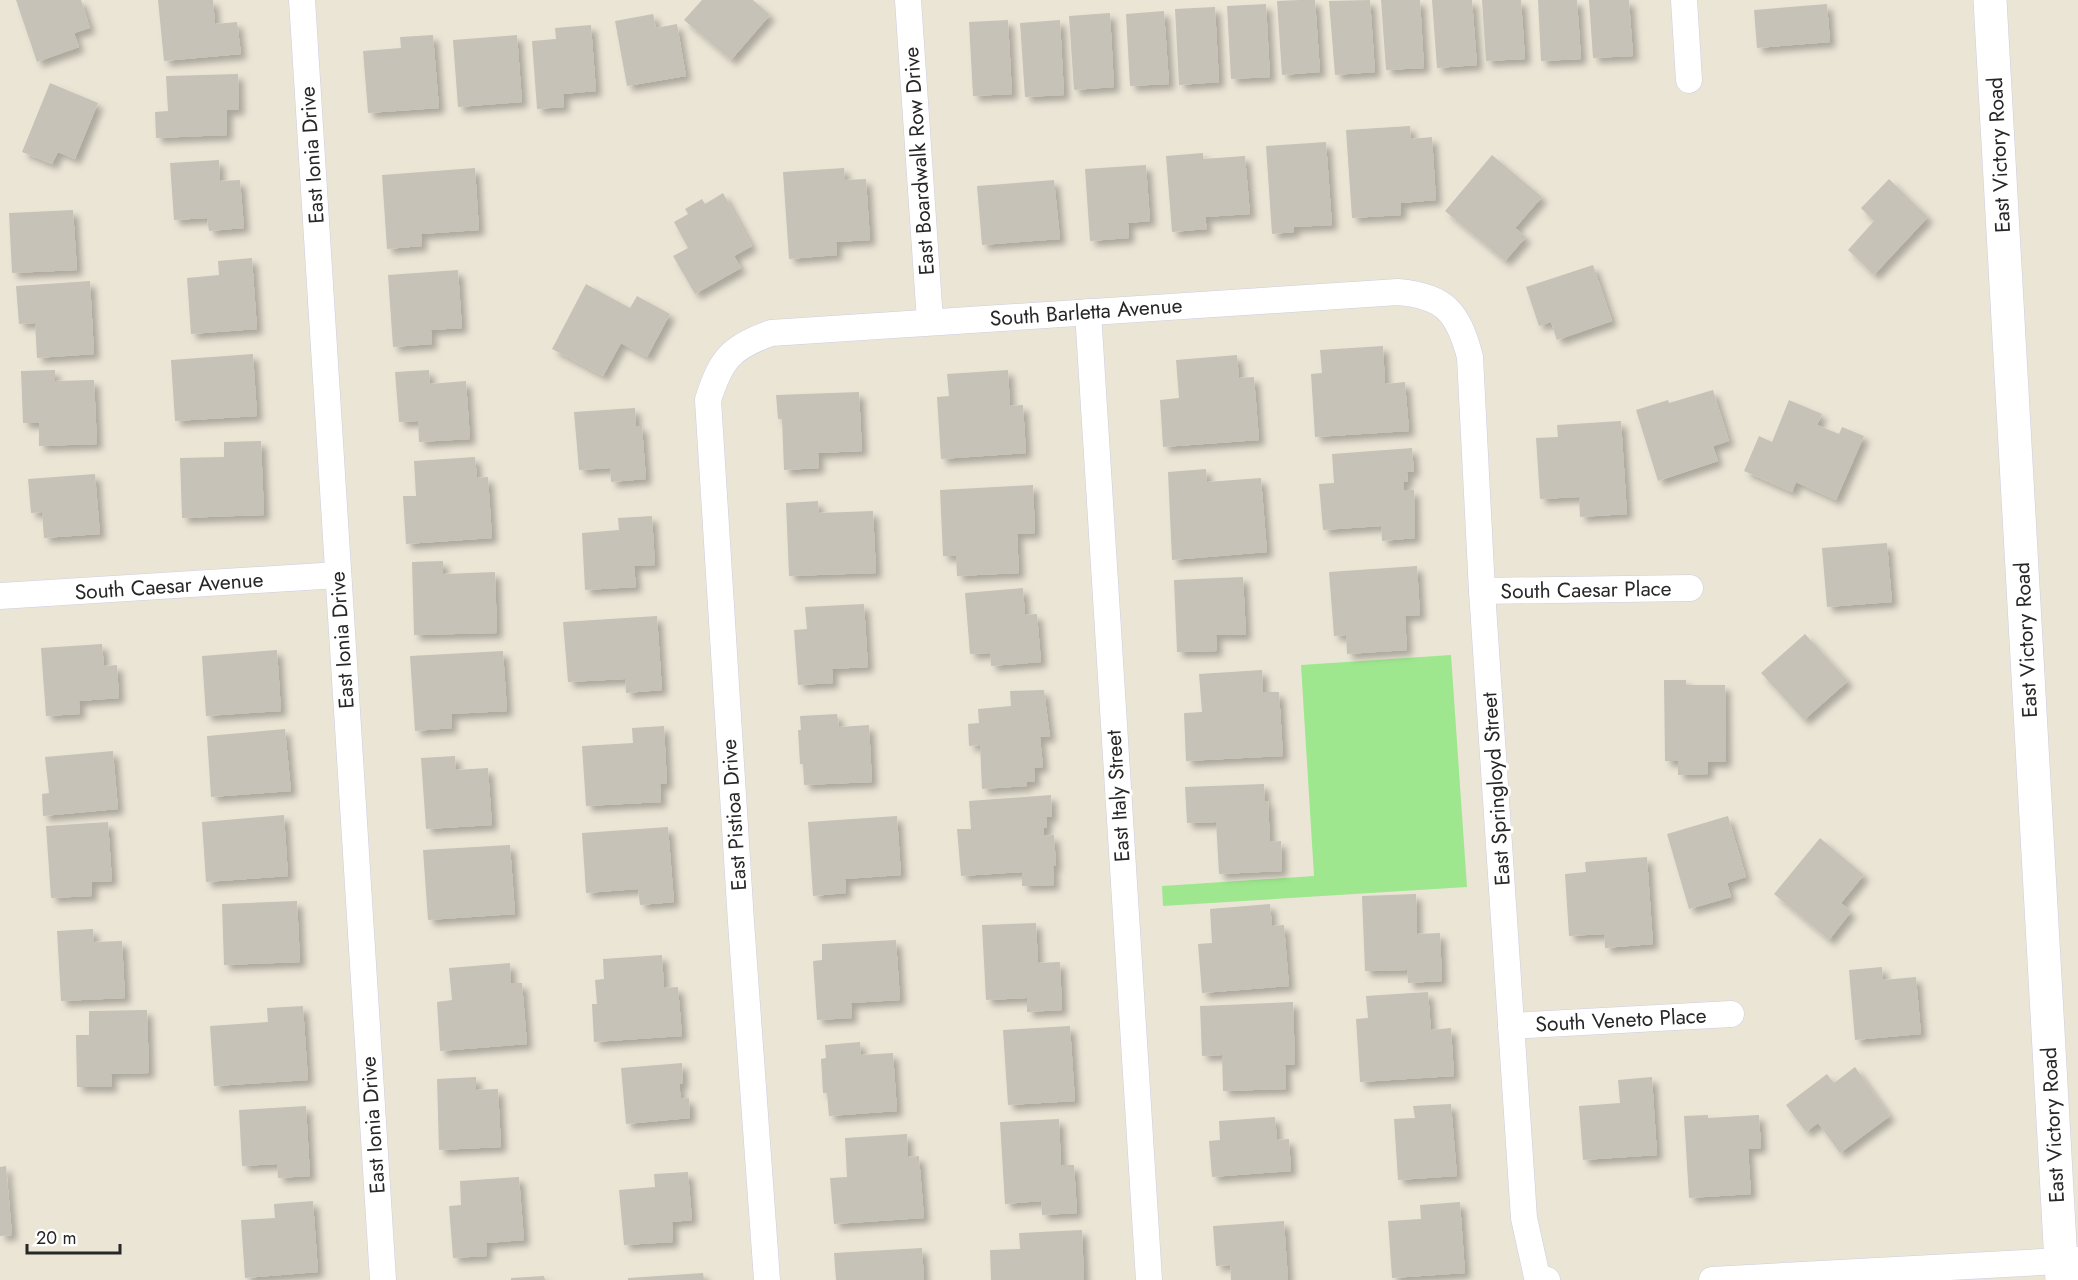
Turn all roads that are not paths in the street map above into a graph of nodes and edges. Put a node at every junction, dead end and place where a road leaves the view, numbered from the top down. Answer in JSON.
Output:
{"nodes":[{"id":1,"x":302,"y":0,"type":"edge"},
{"id":2,"x":908,"y":0,"type":"edge"},
{"id":3,"x":1684,"y":0,"type":"edge"},
{"id":4,"x":1990,"y":0,"type":"edge"},
{"id":5,"x":1689,"y":80,"type":"dead end"},
{"id":6,"x":1445,"y":307,"type":"joint"},
{"id":7,"x":1088,"y":312,"type":"junction"},
{"id":8,"x":930,"y":321,"type":"junction"},
{"id":9,"x":728,"y":354,"type":"joint"},
{"id":10,"x":338,"y":575,"type":"junction"},
{"id":11,"x":1690,"y":588,"type":"dead end"},
{"id":12,"x":1482,"y":591,"type":"junction"},
{"id":13,"x":0,"y":596,"type":"edge"},
{"id":14,"x":1731,"y":1014,"type":"dead end"},
{"id":15,"x":1511,"y":1026,"type":"junction"},
{"id":16,"x":2067,"y":1267,"type":"edge"},
{"id":17,"x":1542,"y":1278,"type":"edge"},
{"id":18,"x":383,"y":1280,"type":"edge"},
{"id":19,"x":767,"y":1280,"type":"edge"},
{"id":20,"x":1149,"y":1280,"type":"edge"},
{"id":21,"x":1712,"y":1280,"type":"edge"}],
"edges":[{"from":1,"to":10,"type":"street","name":"East Ionia Drive"},
{"from":2,"to":8,"type":"street","name":"East Boardwalk Row Drive"},
{"from":3,"to":5,"type":"street"},
{"from":4,"to":16,"type":"main road","name":"East Victory Road"},
{"from":6,"to":7,"type":"street","name":"South Barletta Avenue"},
{"from":6,"to":12,"type":"street","name":"East Springloyd Street"},
{"from":7,"to":8,"type":"street","name":"South Barletta Avenue"},
{"from":7,"to":20,"type":"street","name":"East Italy Street"},
{"from":8,"to":9,"type":"street","name":"South Barletta Avenue"},
{"from":9,"to":19,"type":"street","name":"East Pistioa Drive"},
{"from":10,"to":13,"type":"street","name":"South Caesar Avenue"},
{"from":10,"to":18,"type":"street","name":"East Ionia Drive"},
{"from":11,"to":12,"type":"street","name":"South Caesar Place"},
{"from":12,"to":15,"type":"street","name":"East Springloyd Street"},
{"from":14,"to":15,"type":"street","name":"South Veneto Place"},
{"from":15,"to":17,"type":"street","name":"East Springloyd Street"},
{"from":16,"to":21,"type":"street"}]}
